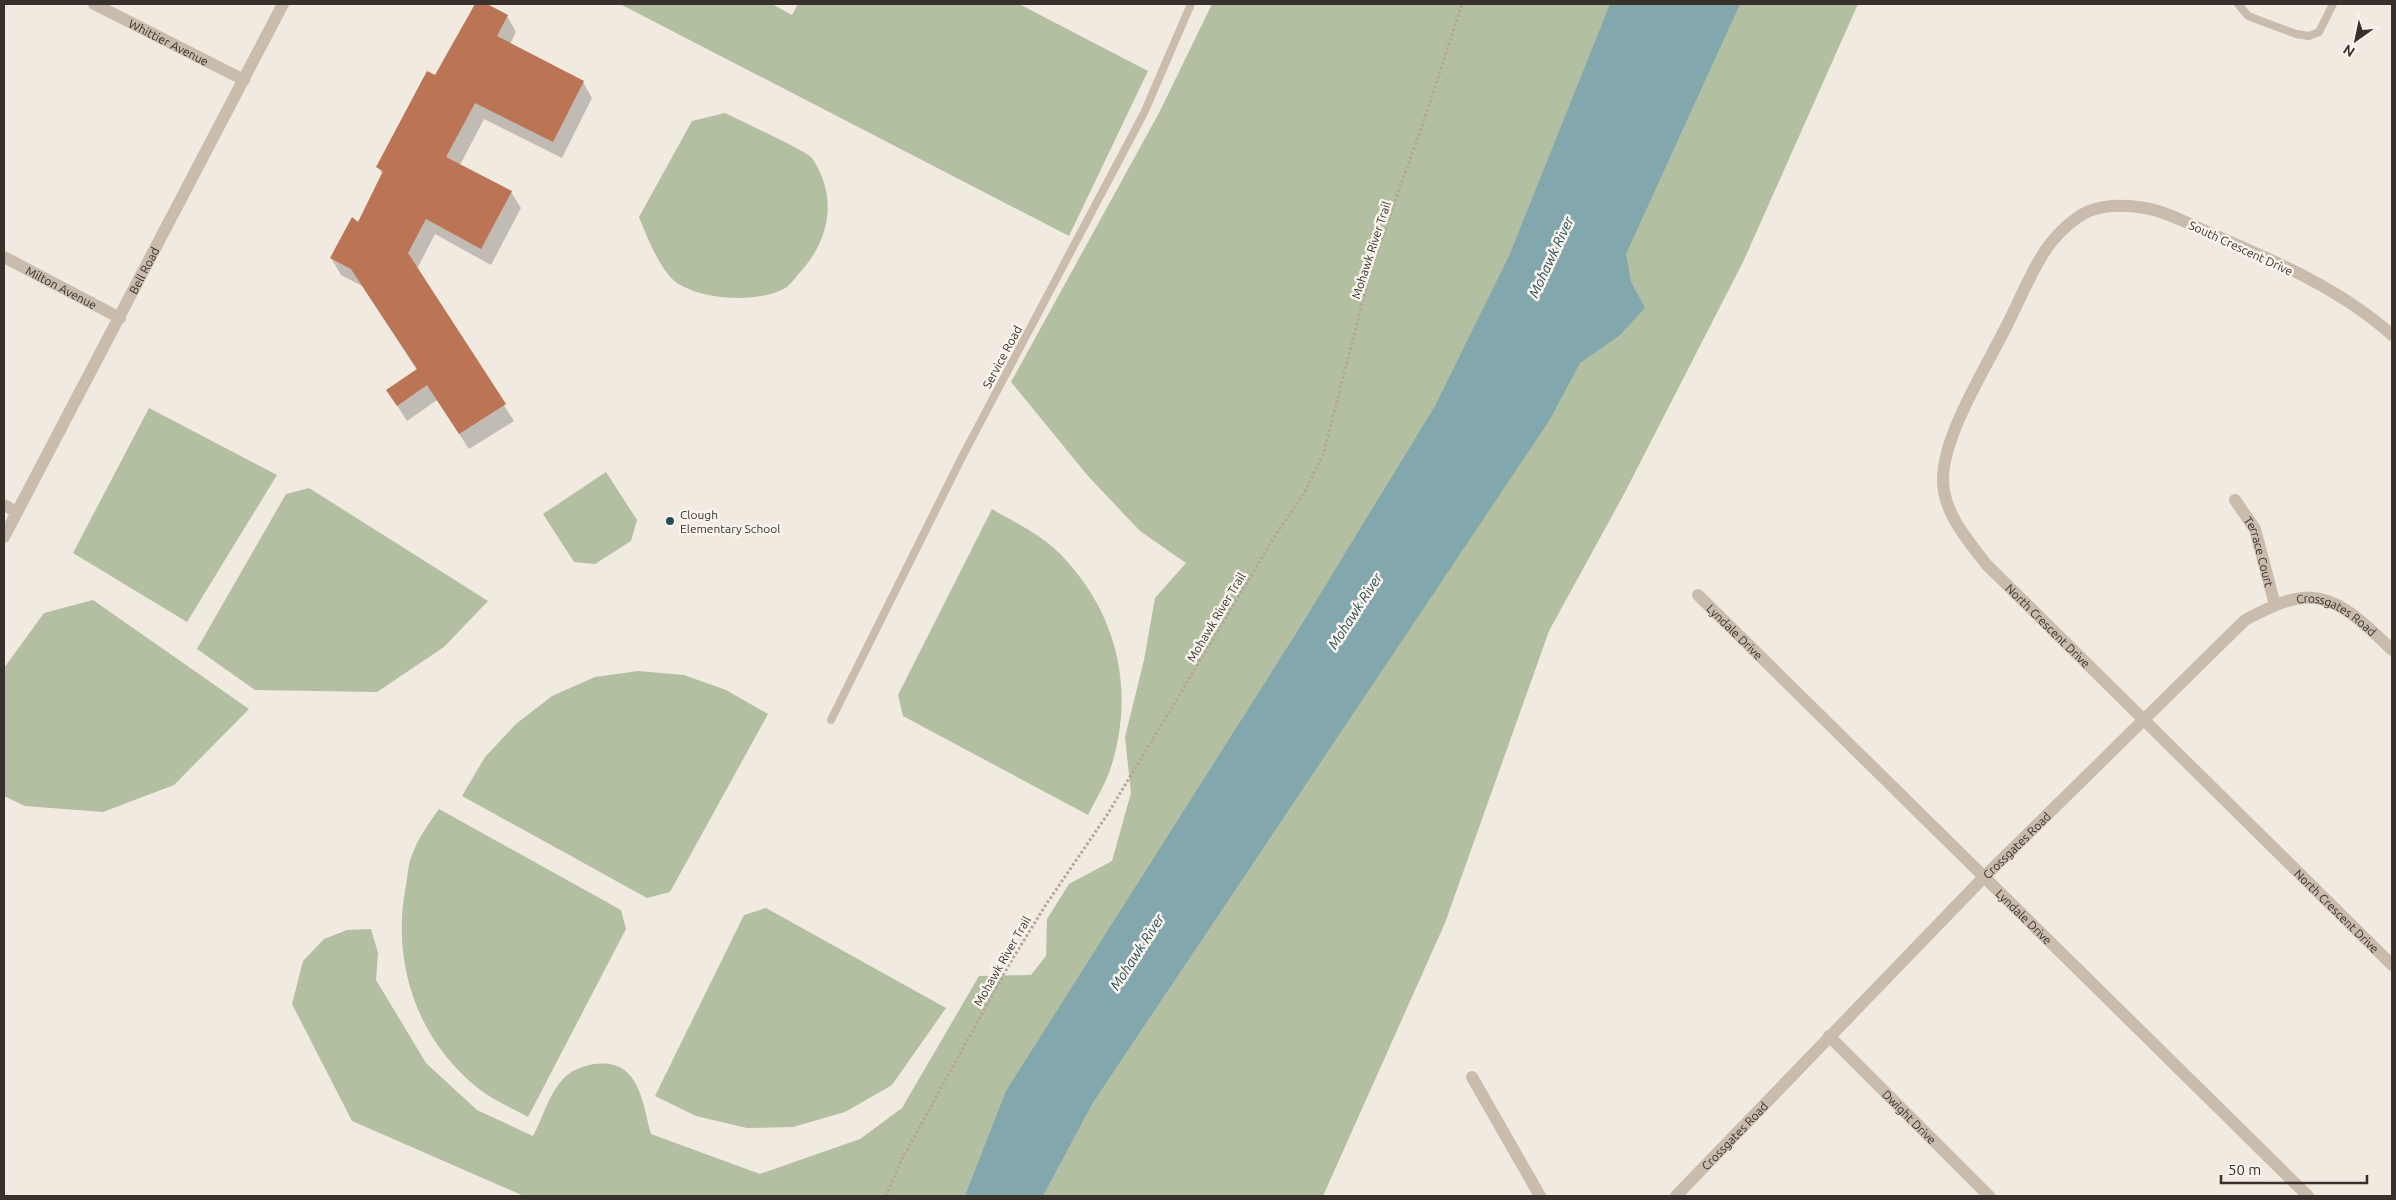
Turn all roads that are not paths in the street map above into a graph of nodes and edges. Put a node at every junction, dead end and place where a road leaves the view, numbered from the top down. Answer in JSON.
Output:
{"nodes":[{"id":1,"x":94,"y":4,"type":"edge"},
{"id":2,"x":283,"y":4,"type":"edge"},
{"id":3,"x":1191,"y":4,"type":"edge"},
{"id":4,"x":2238,"y":4,"type":"edge"},
{"id":5,"x":2333,"y":4,"type":"edge"},
{"id":6,"x":244,"y":80,"type":"junction"},
{"id":7,"x":2077,"y":218,"type":"joint"},
{"id":8,"x":4,"y":257,"type":"edge"},
{"id":9,"x":120,"y":318,"type":"junction"},
{"id":10,"x":2392,"y":335,"type":"edge"},
{"id":11,"x":2235,"y":500,"type":"dead end"},
{"id":12,"x":4,"y":505,"type":"edge"},
{"id":13,"x":17,"y":512,"type":"junction"},
{"id":14,"x":4,"y":537,"type":"edge"},
{"id":15,"x":1698,"y":595,"type":"dead end"},
{"id":16,"x":2275,"y":605,"type":"junction"},
{"id":17,"x":2392,"y":650,"type":"edge"},
{"id":18,"x":831,"y":720,"type":"dead end"},
{"id":19,"x":2144,"y":720,"type":"junction"},
{"id":20,"x":1985,"y":876,"type":"junction"},
{"id":21,"x":2392,"y":965,"type":"edge"},
{"id":22,"x":1829,"y":1036,"type":"junction"},
{"id":23,"x":1472,"y":1077,"type":"dead end"},
{"id":24,"x":1540,"y":1196,"type":"edge"},
{"id":25,"x":1676,"y":1196,"type":"edge"},
{"id":26,"x":1989,"y":1196,"type":"edge"},
{"id":27,"x":2308,"y":1196,"type":"edge"}],
"edges":[{"from":1,"to":6,"type":"street","name":"Whittier Avenue"},
{"from":2,"to":6,"type":"street","name":"Bell Road"},
{"from":3,"to":18,"type":"lane","name":"Service Road"},
{"from":4,"to":5,"type":"lane"},
{"from":6,"to":9,"type":"street","name":"Bell Road"},
{"from":7,"to":10,"type":"street","name":"South Crescent Drive"},
{"from":7,"to":19,"type":"street","name":"North Crescent Drive"},
{"from":8,"to":9,"type":"street","name":"Milton Avenue"},
{"from":9,"to":13,"type":"street","name":"Bell Road"},
{"from":11,"to":16,"type":"street","name":"Terrace Court"},
{"from":12,"to":13,"type":"street"},
{"from":13,"to":14,"type":"street","name":"Bell Road"},
{"from":15,"to":20,"type":"street","name":"Lyndale Drive"},
{"from":16,"to":17,"type":"street","name":"Crossgates Road"},
{"from":16,"to":19,"type":"street","name":"Crossgates Road"},
{"from":19,"to":20,"type":"street","name":"Crossgates Road"},
{"from":19,"to":21,"type":"street","name":"North Crescent Drive"},
{"from":20,"to":22,"type":"street","name":"Crossgates Road"},
{"from":20,"to":27,"type":"street","name":"Lyndale Drive"},
{"from":22,"to":25,"type":"street","name":"Crossgates Road"},
{"from":22,"to":26,"type":"street","name":"Dwight Drive"},
{"from":23,"to":24,"type":"street"}]}
